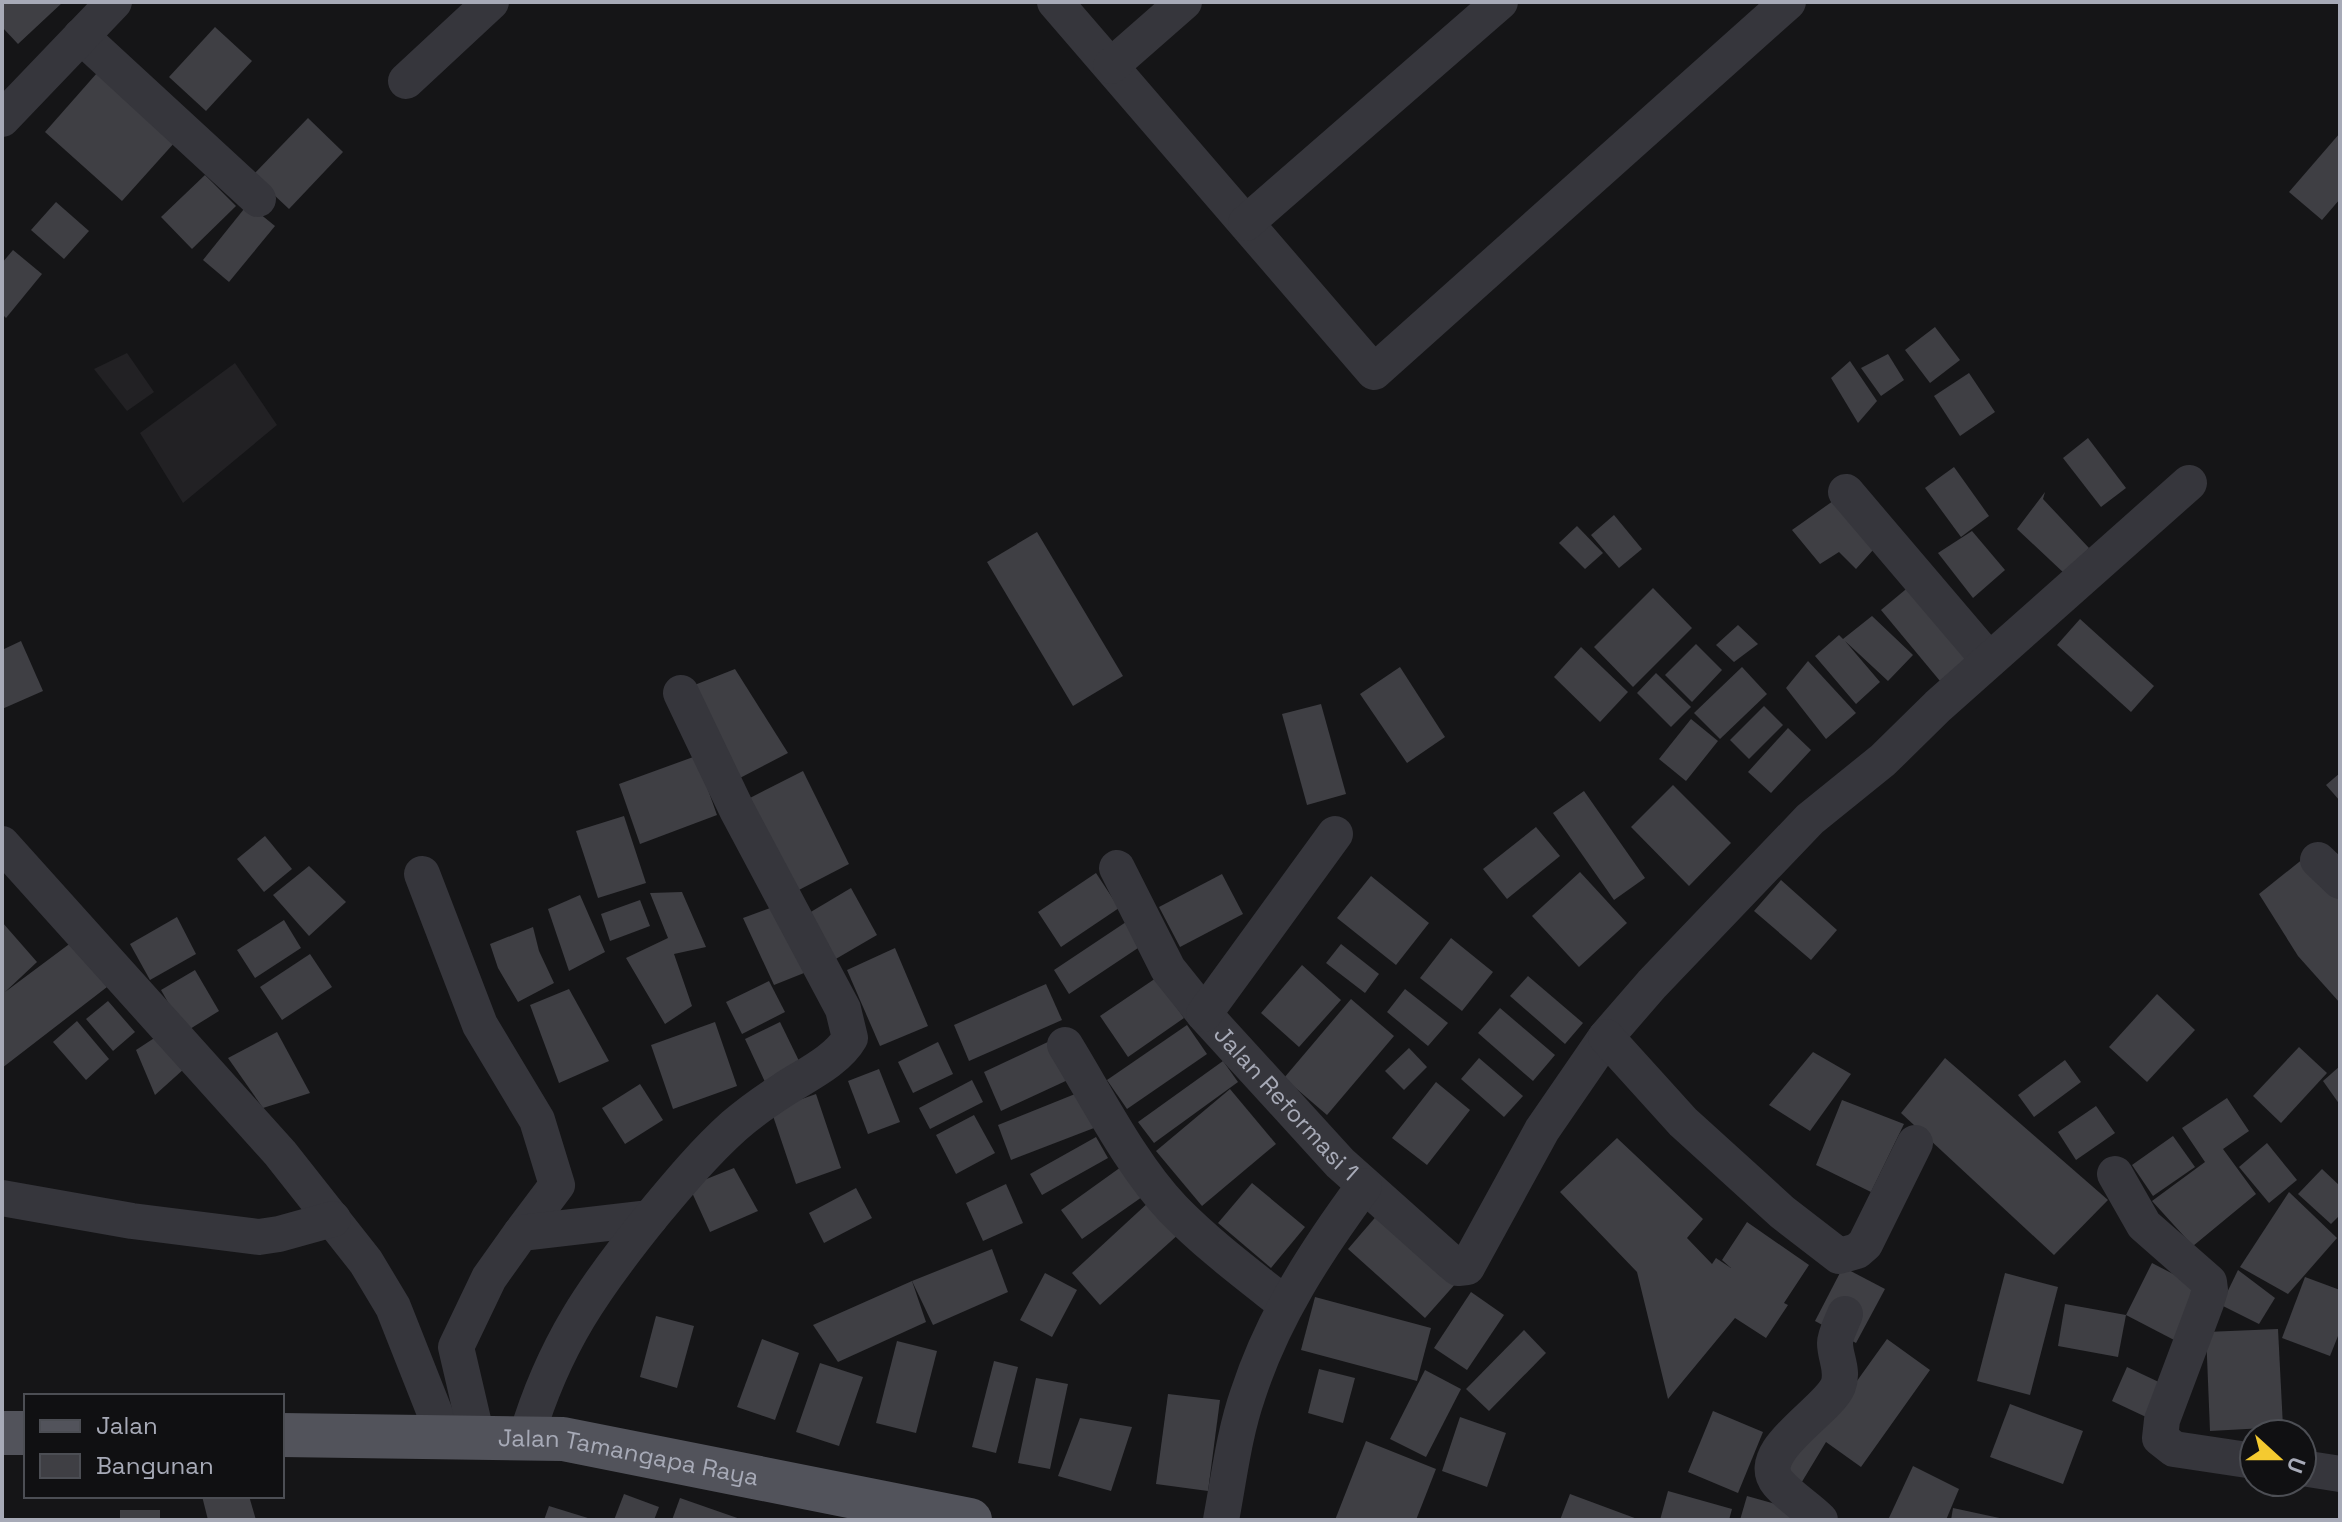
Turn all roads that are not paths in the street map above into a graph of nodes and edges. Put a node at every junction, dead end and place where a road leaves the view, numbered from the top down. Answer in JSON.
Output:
{"nodes":[{"id":1,"x":114,"y":2,"type":"edge"},
{"id":2,"x":491,"y":2,"type":"edge"},
{"id":3,"x":1055,"y":2,"type":"edge"},
{"id":4,"x":1184,"y":2,"type":"edge"},
{"id":5,"x":1500,"y":2,"type":"edge"},
{"id":6,"x":1788,"y":2,"type":"edge"},
{"id":7,"x":81,"y":36,"type":"junction"},
{"id":8,"x":1111,"y":66,"type":"junction"},
{"id":9,"x":406,"y":81,"type":"dead end"},
{"id":10,"x":2,"y":119,"type":"edge"},
{"id":11,"x":258,"y":199,"type":"dead end"},
{"id":12,"x":1246,"y":223,"type":"junction"},
{"id":13,"x":2189,"y":483,"type":"dead end"},
{"id":14,"x":1846,"y":492,"type":"dead end"},
{"id":15,"x":1989,"y":660,"type":"junction"},
{"id":16,"x":681,"y":693,"type":"dead end"},
{"id":17,"x":1335,"y":834,"type":"dead end"},
{"id":18,"x":2,"y":844,"type":"edge"},
{"id":19,"x":1117,"y":868,"type":"dead end"},
{"id":20,"x":422,"y":874,"type":"dead end"},
{"id":21,"x":1204,"y":1014,"type":"junction"},
{"id":22,"x":1606,"y":1037,"type":"junction"},
{"id":23,"x":1065,"y":1045,"type":"dead end"},
{"id":24,"x":1915,"y":1143,"type":"dead end"},
{"id":25,"x":2115,"y":1174,"type":"dead end"},
{"id":26,"x":1364,"y":1186,"type":"junction"},
{"id":27,"x":2,"y":1198,"type":"edge"},
{"id":28,"x":650,"y":1218,"type":"junction"},
{"id":29,"x":333,"y":1219,"type":"junction"},
{"id":30,"x":521,"y":1233,"type":"junction"},
{"id":31,"x":1285,"y":1304,"type":"junction"},
{"id":32,"x":1845,"y":1314,"type":"dead end"},
{"id":33,"x":2,"y":1433,"type":"edge"},
{"id":34,"x":24,"y":1433,"type":"edge"},
{"id":35,"x":284,"y":1435,"type":"edge"},
{"id":36,"x":460,"y":1436,"type":"junction"},
{"id":37,"x":526,"y":1438,"type":"junction"},
{"id":38,"x":2238,"y":1459,"type":"edge"},
{"id":39,"x":2318,"y":1471,"type":"edge"},
{"id":40,"x":2340,"y":1474,"type":"edge"},
{"id":41,"x":875,"y":1512,"type":"edge"},
{"id":42,"x":970,"y":1520,"type":"edge"},
{"id":43,"x":1221,"y":1520,"type":"edge"},
{"id":44,"x":1820,"y":1520,"type":"edge"}],
"edges":[{"from":1,"to":7,"type":"street"},
{"from":2,"to":9,"type":"street"},
{"from":3,"to":8,"type":"street"},
{"from":4,"to":8,"type":"street"},
{"from":5,"to":12,"type":"street"},
{"from":6,"to":12,"type":"street"},
{"from":7,"to":10,"type":"street"},
{"from":7,"to":11,"type":"street"},
{"from":8,"to":12,"type":"street"},
{"from":13,"to":15,"type":"street"},
{"from":14,"to":15,"type":"street"},
{"from":15,"to":22,"type":"street"},
{"from":16,"to":28,"type":"street"},
{"from":17,"to":21,"type":"street"},
{"from":18,"to":29,"type":"street"},
{"from":19,"to":21,"type":"street","name":"Jalan Reformasi 1"},
{"from":20,"to":30,"type":"street"},
{"from":21,"to":26,"type":"street","name":"Jalan Reformasi 1"},
{"from":22,"to":24,"type":"street"},
{"from":22,"to":26,"type":"street"},
{"from":23,"to":31,"type":"street"},
{"from":25,"to":38,"type":"street"},
{"from":26,"to":31,"type":"street","name":"Jalan Reformasi 1"},
{"from":27,"to":29,"type":"street"},
{"from":28,"to":30,"type":"street"},
{"from":28,"to":37,"type":"street"},
{"from":29,"to":36,"type":"street"},
{"from":30,"to":36,"type":"street"},
{"from":31,"to":43,"type":"street","name":"Jalan Reformasi 1"},
{"from":32,"to":44,"type":"street"},
{"from":33,"to":34,"type":"main road"},
{"from":35,"to":36,"type":"main road","name":"Jalan Tamangapa Raya"},
{"from":36,"to":37,"type":"main road","name":"Jalan Tamangapa Raya"},
{"from":37,"to":41,"type":"main road","name":"Jalan Tamangapa Raya"},
{"from":39,"to":40,"type":"street"},
{"from":41,"to":42,"type":"main road","name":"Jalan Tamangapa Raya"}]}
